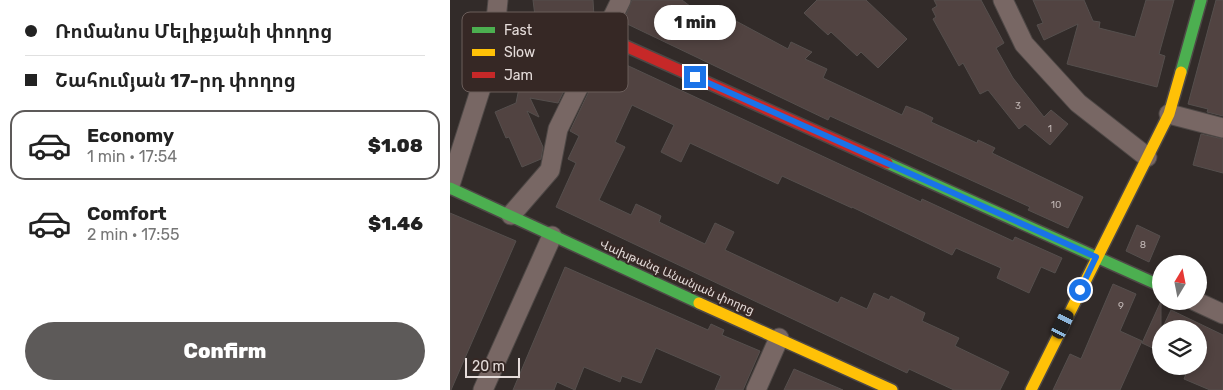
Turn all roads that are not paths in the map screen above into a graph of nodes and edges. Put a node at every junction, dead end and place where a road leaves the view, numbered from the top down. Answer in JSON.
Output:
{"nodes":[{"id":1,"x":621,"y":0,"type":"edge"},
{"id":2,"x":1003,"y":0,"type":"edge"},
{"id":3,"x":1200,"y":0,"type":"edge"},
{"id":4,"x":615,"y":12,"type":"edge"},
{"id":5,"x":628,"y":47,"type":"edge"},
{"id":6,"x":480,"y":92,"type":"edge"},
{"id":7,"x":576,"y":92,"type":"edge"},
{"id":8,"x":1169,"y":114,"type":"junction"},
{"id":9,"x":1223,"y":128,"type":"edge"},
{"id":10,"x":1146,"y":157,"type":"junction"},
{"id":11,"x":450,"y":187,"type":"edge"},
{"id":12,"x":511,"y":215,"type":"junction"},
{"id":13,"x":552,"y":236,"type":"junction"},
{"id":14,"x":1096,"y":257,"type":"junction"},
{"id":15,"x":1152,"y":282,"type":"edge"},
{"id":16,"x":1208,"y":307,"type":"edge"},
{"id":17,"x":1223,"y":314,"type":"edge"},
{"id":18,"x":779,"y":338,"type":"junction"},
{"id":19,"x":483,"y":390,"type":"edge"},
{"id":20,"x":756,"y":390,"type":"edge"},
{"id":21,"x":892,"y":390,"type":"edge"},
{"id":22,"x":1031,"y":390,"type":"edge"}],
"edges":[{"from":1,"to":4,"type":"street"},
{"from":2,"to":10,"type":"street"},
{"from":3,"to":8,"type":"street"},
{"from":5,"to":14,"type":"street"},
{"from":6,"to":11,"type":"street"},
{"from":7,"to":12,"type":"street"},
{"from":8,"to":9,"type":"street"},
{"from":8,"to":10,"type":"street"},
{"from":10,"to":14,"type":"street"},
{"from":11,"to":12,"type":"street","name":"Վախթանգ Անանյան փողոց"},
{"from":12,"to":13,"type":"street","name":"Վախթանգ Անանյան փողոց"},
{"from":13,"to":18,"type":"street","name":"Վախթանգ Անանյան փողոց"},
{"from":13,"to":19,"type":"street"},
{"from":14,"to":15,"type":"street"},
{"from":14,"to":22,"type":"street"},
{"from":16,"to":17,"type":"street"},
{"from":18,"to":20,"type":"street"},
{"from":18,"to":21,"type":"street","name":"Վախթանգ Անանյան փողոց"}]}
